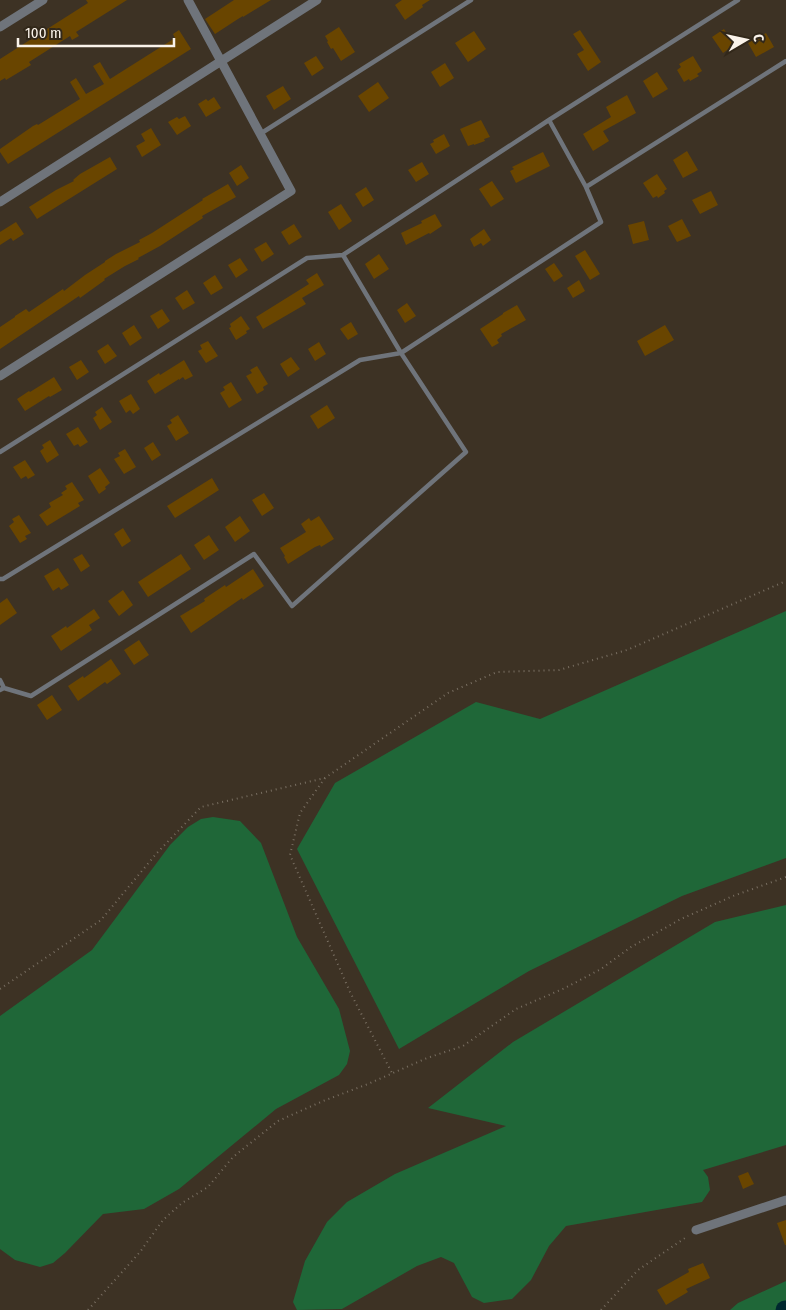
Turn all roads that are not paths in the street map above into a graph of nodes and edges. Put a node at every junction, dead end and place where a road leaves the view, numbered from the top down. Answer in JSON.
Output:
{"nodes":[{"id":1,"x":43,"y":0,"type":"edge"},
{"id":2,"x":188,"y":0,"type":"edge"},
{"id":3,"x":317,"y":0,"type":"edge"},
{"id":4,"x":471,"y":0,"type":"edge"},
{"id":5,"x":738,"y":0,"type":"edge"},
{"id":6,"x":0,"y":27,"type":"edge"},
{"id":7,"x":786,"y":61,"type":"edge"},
{"id":8,"x":221,"y":62,"type":"junction"},
{"id":9,"x":550,"y":120,"type":"junction"},
{"id":10,"x":260,"y":134,"type":"junction"},
{"id":11,"x":586,"y":187,"type":"junction"},
{"id":12,"x":0,"y":202,"type":"edge"},
{"id":13,"x":342,"y":254,"type":"junction"},
{"id":14,"x":401,"y":353,"type":"junction"},
{"id":15,"x":0,"y":376,"type":"edge"},
{"id":16,"x":0,"y":452,"type":"edge"},
{"id":17,"x":0,"y":579,"type":"edge"},
{"id":18,"x":0,"y":680,"type":"edge"},
{"id":19,"x":2,"y":689,"type":"edge"},
{"id":20,"x":786,"y":1200,"type":"edge"},
{"id":21,"x":696,"y":1230,"type":"road end"}],
"edges":[{"from":1,"to":6,"type":"street"},
{"from":2,"to":8,"type":"street"},
{"from":3,"to":8,"type":"street"},
{"from":4,"to":10,"type":"lane"},
{"from":5,"to":9,"type":"lane"},
{"from":7,"to":11,"type":"lane"},
{"from":8,"to":10,"type":"street"},
{"from":8,"to":12,"type":"street"},
{"from":9,"to":11,"type":"lane"},
{"from":9,"to":13,"type":"lane"},
{"from":10,"to":15,"type":"street"},
{"from":11,"to":14,"type":"lane"},
{"from":13,"to":14,"type":"lane"},
{"from":13,"to":16,"type":"lane"},
{"from":14,"to":17,"type":"lane"},
{"from":14,"to":19,"type":"lane"},
{"from":18,"to":19,"type":"lane"},
{"from":20,"to":21,"type":"street"}]}
